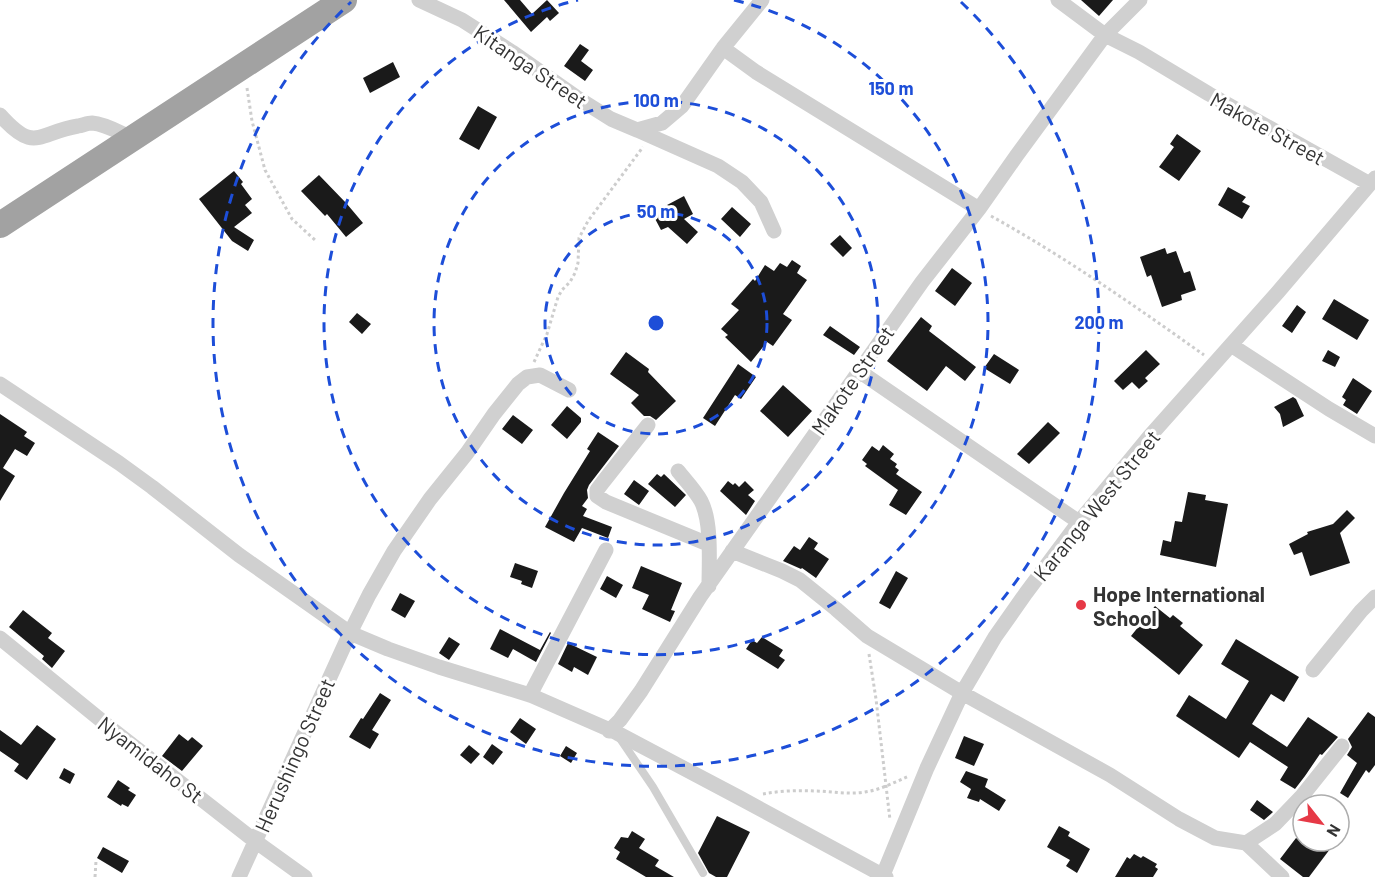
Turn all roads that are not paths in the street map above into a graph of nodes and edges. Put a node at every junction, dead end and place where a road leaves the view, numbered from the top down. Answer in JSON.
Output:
{"nodes":[{"id":1,"x":344,"y":0,"type":"edge"},
{"id":2,"x":420,"y":0,"type":"edge"},
{"id":3,"x":762,"y":0,"type":"edge"},
{"id":4,"x":1058,"y":0,"type":"edge"},
{"id":5,"x":1140,"y":0,"type":"edge"},
{"id":6,"x":1105,"y":35,"type":"junction"},
{"id":7,"x":723,"y":48,"type":"junction"},
{"id":8,"x":0,"y":115,"type":"edge"},
{"id":9,"x":644,"y":133,"type":"junction"},
{"id":10,"x":132,"y":138,"type":"junction"},
{"id":11,"x":1372,"y":181,"type":"edge"},
{"id":12,"x":979,"y":209,"type":"junction"},
{"id":13,"x":0,"y":225,"type":"edge"},
{"id":14,"x":774,"y":231,"type":"dead end"},
{"id":15,"x":1232,"y":345,"type":"junction"},
{"id":16,"x":859,"y":371,"type":"junction"},
{"id":17,"x":0,"y":384,"type":"edge"},
{"id":18,"x":569,"y":390,"type":"dead end"},
{"id":19,"x":648,"y":425,"type":"dead end"},
{"id":20,"x":1375,"y":436,"type":"edge"},
{"id":21,"x":678,"y":471,"type":"dead end"},
{"id":22,"x":1079,"y":522,"type":"junction"},
{"id":23,"x":708,"y":544,"type":"junction"},
{"id":24,"x":606,"y":550,"type":"dead end"},
{"id":25,"x":732,"y":551,"type":"junction"},
{"id":26,"x":709,"y":586,"type":"junction"},
{"id":27,"x":1375,"y":597,"type":"edge"},
{"id":28,"x":350,"y":633,"type":"junction"},
{"id":29,"x":0,"y":638,"type":"edge"},
{"id":30,"x":1312,"y":670,"type":"dead end"},
{"id":31,"x":962,"y":693,"type":"junction"},
{"id":32,"x":530,"y":695,"type":"junction"},
{"id":33,"x":613,"y":732,"type":"junction"},
{"id":34,"x":1342,"y":746,"type":"dead end"},
{"id":35,"x":255,"y":842,"type":"junction"},
{"id":36,"x":1246,"y":843,"type":"junction"},
{"id":37,"x":703,"y":873,"type":"dead end"},
{"id":38,"x":884,"y":876,"type":"edge"},
{"id":39,"x":239,"y":877,"type":"edge"},
{"id":40,"x":305,"y":877,"type":"edge"},
{"id":41,"x":1282,"y":877,"type":"edge"}],
"edges":[{"from":1,"to":10,"type":"highway"},
{"from":2,"to":9,"type":"street","name":"Kitanga Street"},
{"from":3,"to":7,"type":"street"},
{"from":4,"to":6,"type":"street"},
{"from":5,"to":6,"type":"street","name":"Makote Street"},
{"from":6,"to":11,"type":"street","name":"Makote Street"},
{"from":6,"to":12,"type":"street","name":"Makote Street"},
{"from":7,"to":9,"type":"street"},
{"from":7,"to":12,"type":"street"},
{"from":8,"to":10,"type":"street"},
{"from":9,"to":14,"type":"street","name":"Kitanga Street"},
{"from":10,"to":13,"type":"highway"},
{"from":11,"to":15,"type":"street","name":"Karanga West Street"},
{"from":12,"to":16,"type":"street","name":"Makote Street"},
{"from":15,"to":20,"type":"street"},
{"from":15,"to":22,"type":"street","name":"Karanga West Street"},
{"from":16,"to":22,"type":"street"},
{"from":16,"to":25,"type":"street","name":"Makote Street"},
{"from":17,"to":28,"type":"street"},
{"from":18,"to":28,"type":"street","name":"Herushingo Street"},
{"from":19,"to":23,"type":"street"},
{"from":21,"to":23,"type":"street"},
{"from":22,"to":31,"type":"street","name":"Karanga West Street"},
{"from":23,"to":26,"type":"street"},
{"from":24,"to":32,"type":"street"},
{"from":25,"to":26,"type":"street","name":"Makote Street"},
{"from":25,"to":31,"type":"street"},
{"from":26,"to":33,"type":"street","name":"Makote Street"},
{"from":27,"to":30,"type":"street"},
{"from":28,"to":32,"type":"street"},
{"from":28,"to":35,"type":"street","name":"Herushingo Street"},
{"from":29,"to":35,"type":"street","name":"Nyamidaho St"},
{"from":31,"to":36,"type":"street"},
{"from":31,"to":38,"type":"street","name":"Karanga West Street"},
{"from":32,"to":33,"type":"street"},
{"from":33,"to":37,"type":"lane"},
{"from":33,"to":38,"type":"street"},
{"from":34,"to":36,"type":"street"},
{"from":35,"to":39,"type":"street","name":"Herushingo Street"},
{"from":35,"to":40,"type":"street","name":"Nyamidaho St"},
{"from":36,"to":41,"type":"street"}]}
